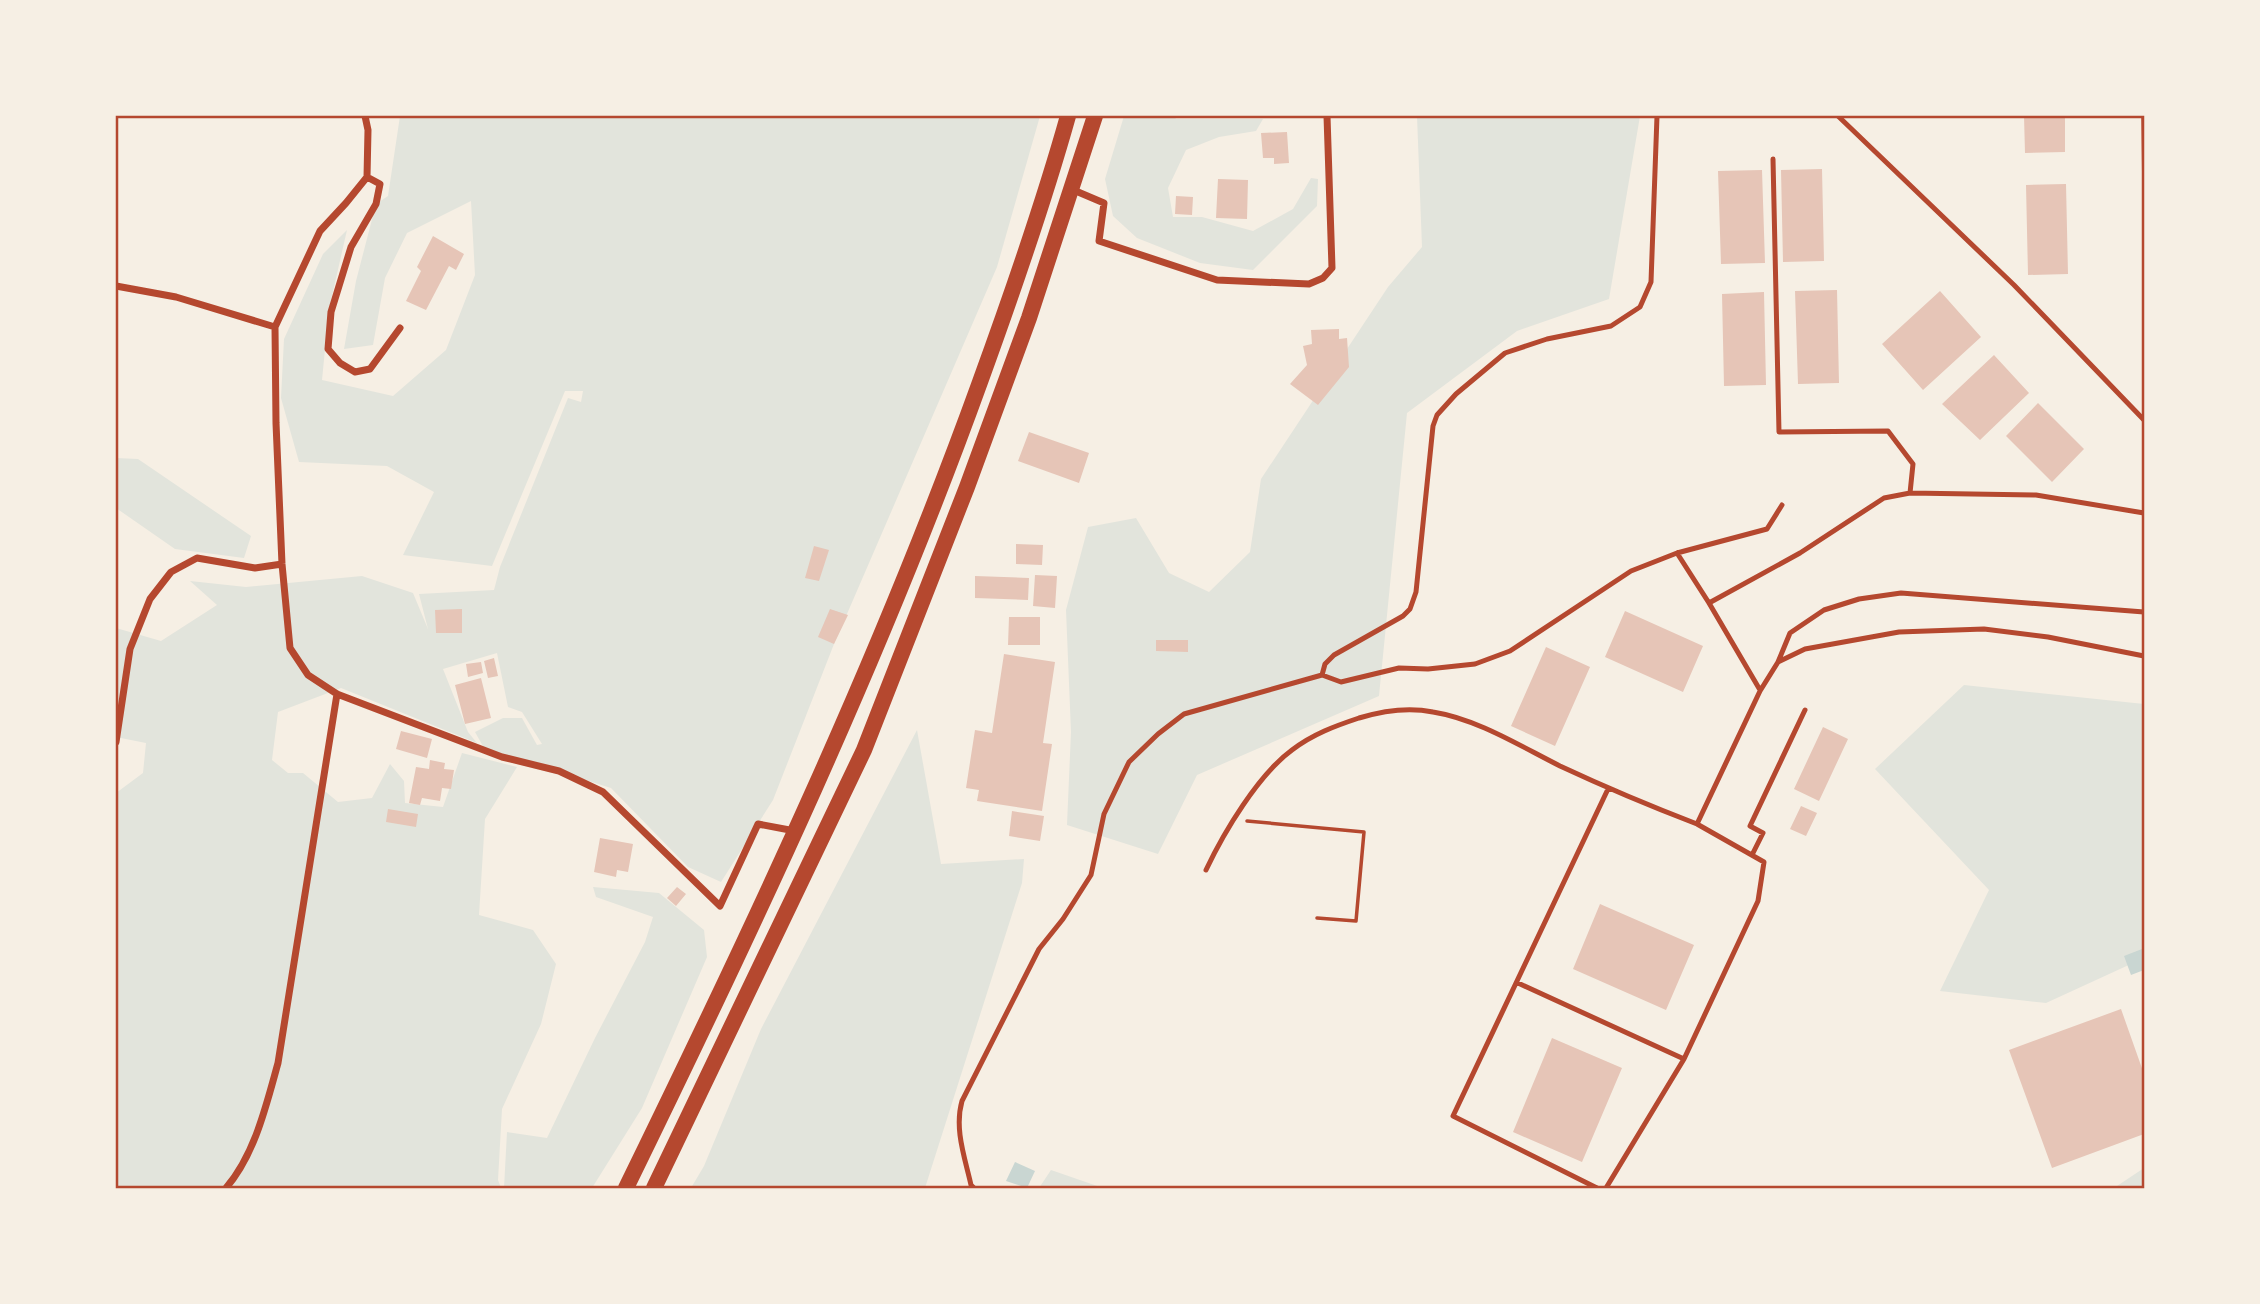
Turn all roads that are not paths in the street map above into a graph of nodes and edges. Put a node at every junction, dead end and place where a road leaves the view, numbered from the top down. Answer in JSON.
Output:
{"nodes":[{"id":1,"x":365,"y":116,"type":"edge"},
{"id":2,"x":1068,"y":116,"type":"edge"},
{"id":3,"x":1095,"y":116,"type":"edge"},
{"id":4,"x":1327,"y":116,"type":"edge"},
{"id":5,"x":1657,"y":116,"type":"edge"},
{"id":6,"x":1838,"y":116,"type":"edge"},
{"id":7,"x":1773,"y":159,"type":"dead end"},
{"id":8,"x":367,"y":177,"type":"junction"},
{"id":9,"x":1071,"y":189,"type":"junction"},
{"id":10,"x":116,"y":286,"type":"edge"},
{"id":11,"x":275,"y":327,"type":"junction"},
{"id":12,"x":401,"y":328,"type":"dead end"},
{"id":13,"x":2144,"y":419,"type":"edge"},
{"id":14,"x":1910,"y":493,"type":"junction"},
{"id":15,"x":1782,"y":505,"type":"dead end"},
{"id":16,"x":2144,"y":513,"type":"edge"},
{"id":17,"x":1677,"y":553,"type":"junction"},
{"id":18,"x":282,"y":564,"type":"junction"},
{"id":19,"x":1709,"y":603,"type":"junction"},
{"id":20,"x":2144,"y":612,"type":"edge"},
{"id":21,"x":2144,"y":656,"type":"edge"},
{"id":22,"x":1778,"y":662,"type":"junction"},
{"id":23,"x":1322,"y":675,"type":"junction"},
{"id":24,"x":1760,"y":691,"type":"junction"},
{"id":25,"x":337,"y":694,"type":"junction"},
{"id":26,"x":1805,"y":710,"type":"dead end"},
{"id":27,"x":116,"y":743,"type":"edge"},
{"id":28,"x":1608,"y":789,"type":"junction"},
{"id":29,"x":1697,"y":824,"type":"junction"},
{"id":30,"x":796,"y":832,"type":"junction"},
{"id":31,"x":1752,"y":855,"type":"junction"},
{"id":32,"x":1206,"y":870,"type":"dead end"},
{"id":33,"x":1518,"y":983,"type":"junction"},
{"id":34,"x":1684,"y":1059,"type":"junction"},
{"id":35,"x":226,"y":1188,"type":"edge"},
{"id":36,"x":626,"y":1188,"type":"edge"},
{"id":37,"x":654,"y":1188,"type":"edge"},
{"id":38,"x":974,"y":1188,"type":"edge"},
{"id":39,"x":1597,"y":1188,"type":"edge"},
{"id":40,"x":1606,"y":1188,"type":"edge"}],
"edges":[{"from":1,"to":8,"type":"street"},
{"from":2,"to":30,"type":"highway"},
{"from":3,"to":9,"type":"highway"},
{"from":4,"to":9,"type":"street"},
{"from":5,"to":23,"type":"lane"},
{"from":6,"to":13,"type":"lane"},
{"from":7,"to":14,"type":"lane"},
{"from":8,"to":11,"type":"street"},
{"from":8,"to":12,"type":"street"},
{"from":9,"to":37,"type":"highway"},
{"from":10,"to":11,"type":"street"},
{"from":11,"to":18,"type":"street"},
{"from":14,"to":16,"type":"lane"},
{"from":14,"to":19,"type":"lane"},
{"from":15,"to":17,"type":"lane"},
{"from":17,"to":19,"type":"lane"},
{"from":17,"to":23,"type":"lane"},
{"from":18,"to":25,"type":"street"},
{"from":18,"to":27,"type":"street"},
{"from":19,"to":24,"type":"lane"},
{"from":20,"to":22,"type":"lane"},
{"from":21,"to":22,"type":"lane"},
{"from":22,"to":24,"type":"lane"},
{"from":23,"to":38,"type":"lane"},
{"from":24,"to":29,"type":"lane"},
{"from":25,"to":30,"type":"street"},
{"from":25,"to":35,"type":"street"},
{"from":26,"to":31,"type":"lane"},
{"from":28,"to":29,"type":"lane"},
{"from":28,"to":32,"type":"lane"},
{"from":28,"to":33,"type":"lane"},
{"from":29,"to":31,"type":"lane"},
{"from":30,"to":36,"type":"highway"},
{"from":31,"to":34,"type":"lane"},
{"from":33,"to":34,"type":"lane"},
{"from":33,"to":39,"type":"lane"},
{"from":34,"to":40,"type":"lane"}]}
